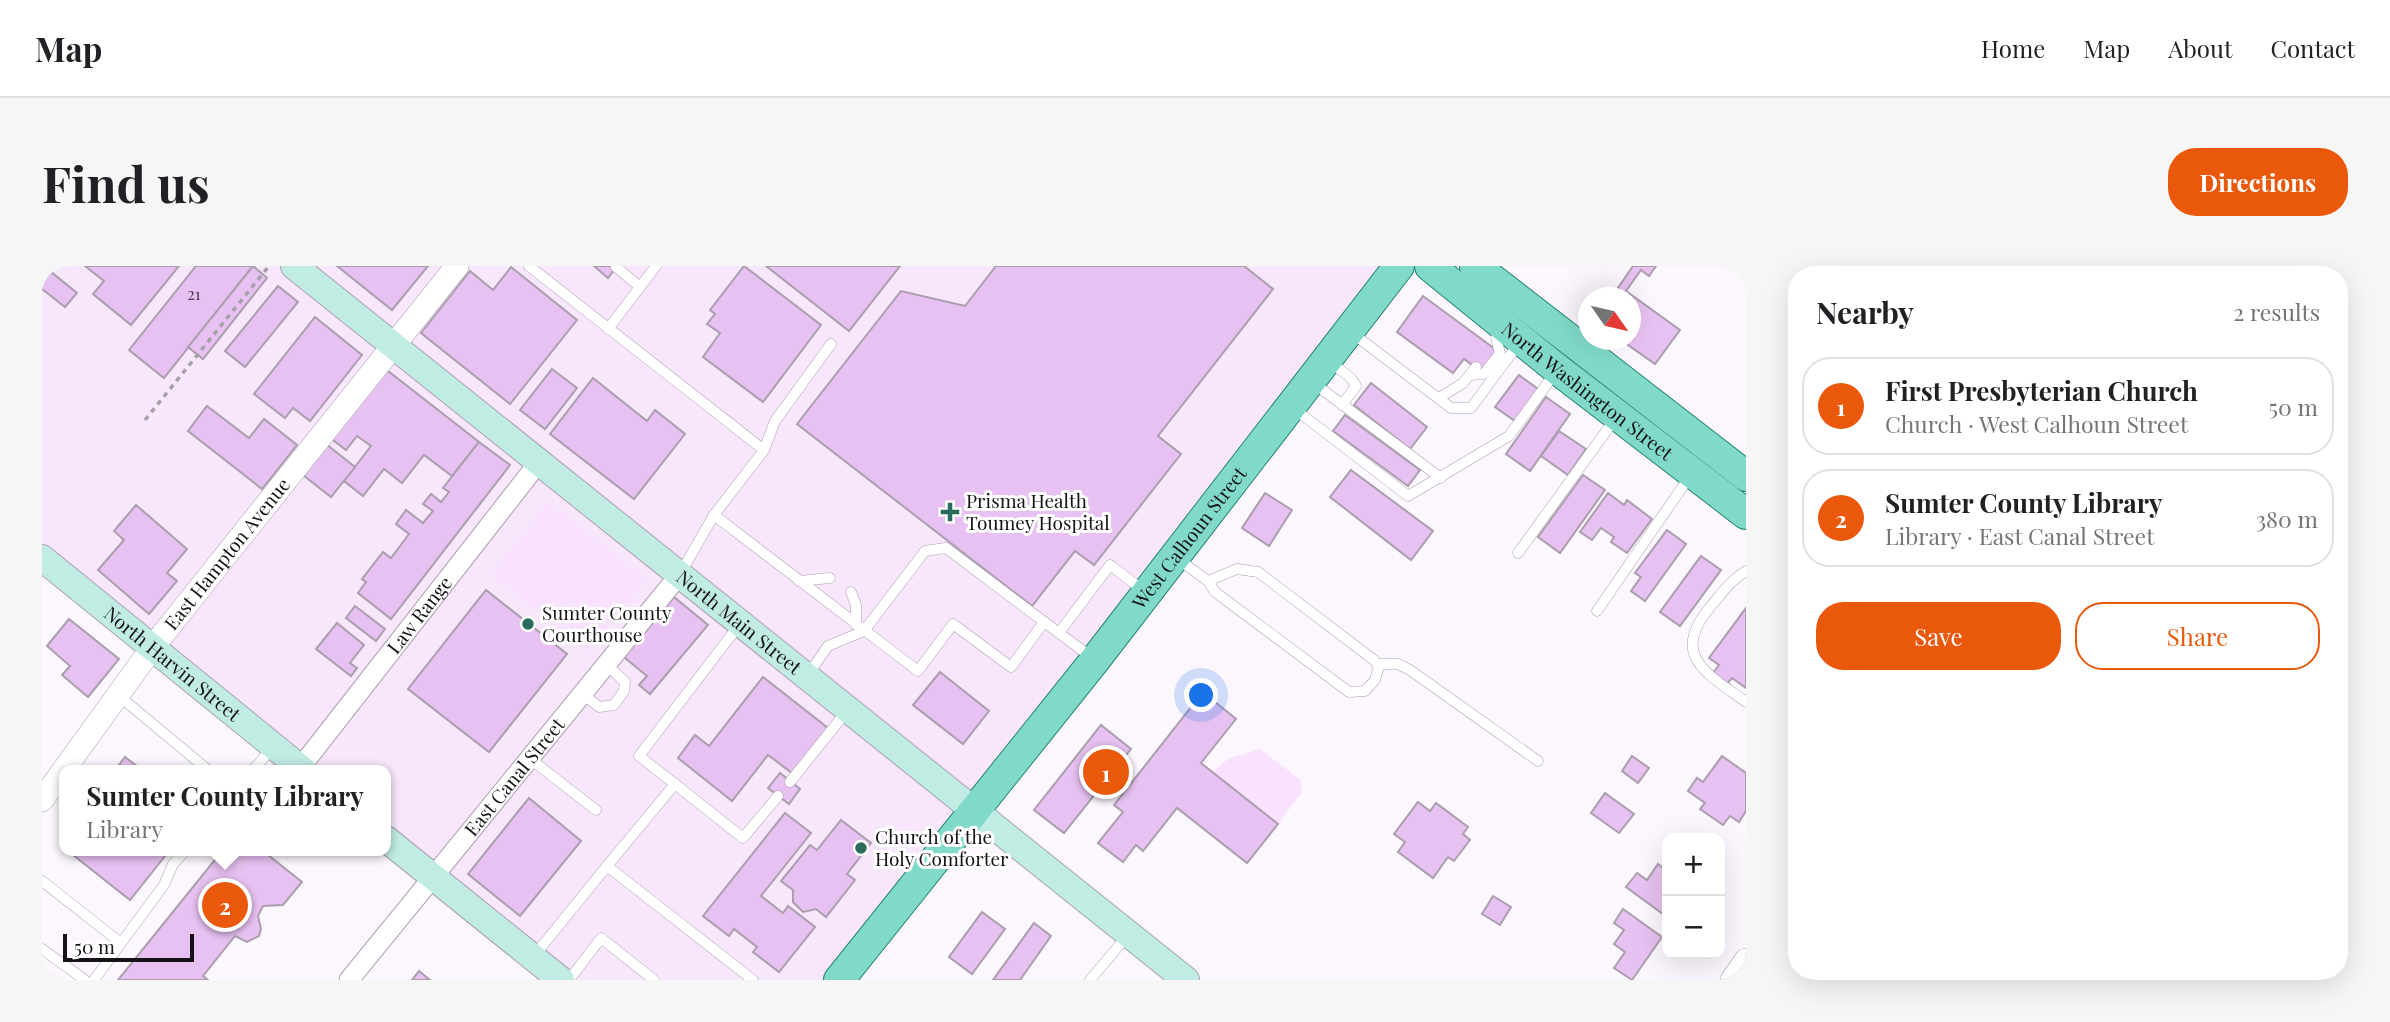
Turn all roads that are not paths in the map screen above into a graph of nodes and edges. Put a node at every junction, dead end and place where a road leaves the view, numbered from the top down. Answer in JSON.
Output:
{"nodes":[{"id":1,"x":294,"y":266,"type":"edge"},
{"id":2,"x":457,"y":266,"type":"edge"},
{"id":3,"x":530,"y":266,"type":"edge"},
{"id":4,"x":656,"y":266,"type":"edge"},
{"id":5,"x":1399,"y":266,"type":"edge"},
{"id":6,"x":1430,"y":266,"type":"edge"},
{"id":7,"x":1475,"y":266,"type":"edge"},
{"id":8,"x":615,"y":267,"type":"edge"},
{"id":9,"x":640,"y":287,"type":"junction"},
{"id":10,"x":608,"y":329,"type":"junction"},
{"id":11,"x":1349,"y":331,"type":"junction"},
{"id":12,"x":1503,"y":338,"type":"junction"},
{"id":13,"x":831,"y":344,"type":"dead end"},
{"id":14,"x":395,"y":346,"type":"junction"},
{"id":15,"x":1557,"y":369,"type":"junction"},
{"id":16,"x":1318,"y":370,"type":"junction"},
{"id":17,"x":1440,"y":398,"type":"junction"},
{"id":18,"x":1342,"y":405,"type":"junction"},
{"id":19,"x":1290,"y":406,"type":"junction"},
{"id":20,"x":1618,"y":416,"type":"junction"},
{"id":21,"x":764,"y":450,"type":"junction"},
{"id":22,"x":540,"y":462,"type":"junction"},
{"id":23,"x":1692,"y":473,"type":"junction"},
{"id":24,"x":1746,"y":476,"type":"edge"},
{"id":25,"x":1441,"y":478,"type":"junction"},
{"id":26,"x":1746,"y":514,"type":"edge"},
{"id":27,"x":714,"y":515,"type":"junction"},
{"id":28,"x":1518,"y":553,"type":"dead end"},
{"id":29,"x":1174,"y":556,"type":"junction"},
{"id":30,"x":42,"y":558,"type":"edge"},
{"id":31,"x":1746,"y":572,"type":"edge"},
{"id":32,"x":680,"y":574,"type":"junction"},
{"id":33,"x":830,"y":578,"type":"dead end"},
{"id":34,"x":799,"y":581,"type":"junction"},
{"id":35,"x":1208,"y":581,"type":"junction"},
{"id":36,"x":851,"y":592,"type":"dead end"},
{"id":37,"x":1147,"y":593,"type":"junction"},
{"id":38,"x":1597,"y":611,"type":"dead end"},
{"id":39,"x":1044,"y":622,"type":"junction"},
{"id":40,"x":740,"y":624,"type":"junction"},
{"id":41,"x":860,"y":628,"type":"junction"},
{"id":42,"x":1059,"y":633,"type":"junction"},
{"id":43,"x":152,"y":648,"type":"junction"},
{"id":44,"x":1094,"y":660,"type":"junction"},
{"id":45,"x":606,"y":664,"type":"junction"},
{"id":46,"x":1377,"y":664,"type":"junction"},
{"id":47,"x":807,"y":676,"type":"junction"},
{"id":48,"x":582,"y":693,"type":"junction"},
{"id":49,"x":118,"y":695,"type":"junction"},
{"id":50,"x":1746,"y":702,"type":"edge"},
{"id":51,"x":848,"y":710,"type":"junction"},
{"id":52,"x":273,"y":746,"type":"junction"},
{"id":53,"x":529,"y":758,"type":"junction"},
{"id":54,"x":1538,"y":761,"type":"dead end"},
{"id":55,"x":67,"y":765,"type":"edge"},
{"id":56,"x":202,"y":765,"type":"edge"},
{"id":57,"x":257,"y":765,"type":"edge"},
{"id":58,"x":296,"y":765,"type":"edge"},
{"id":59,"x":304,"y":765,"type":"edge"},
{"id":60,"x":59,"y":777,"type":"edge"},
{"id":61,"x":790,"y":782,"type":"dead end"},
{"id":62,"x":676,"y":784,"type":"junction"},
{"id":63,"x":778,"y":796,"type":"dead end"},
{"id":64,"x":42,"y":800,"type":"edge"},
{"id":65,"x":596,"y":810,"type":"dead end"},
{"id":66,"x":976,"y":810,"type":"junction"},
{"id":67,"x":391,"y":843,"type":"edge"},
{"id":68,"x":180,"y":856,"type":"edge"},
{"id":69,"x":607,"y":866,"type":"junction"},
{"id":70,"x":432,"y":877,"type":"junction"},
{"id":71,"x":42,"y":881,"type":"edge"},
{"id":72,"x":1129,"y":933,"type":"junction"},
{"id":73,"x":121,"y":943,"type":"junction"},
{"id":74,"x":42,"y":948,"type":"edge"},
{"id":75,"x":533,"y":958,"type":"junction"},
{"id":76,"x":1746,"y":960,"type":"edge"},
{"id":77,"x":85,"y":980,"type":"edge"},
{"id":78,"x":94,"y":980,"type":"edge"},
{"id":79,"x":349,"y":980,"type":"edge"},
{"id":80,"x":561,"y":980,"type":"edge"},
{"id":81,"x":569,"y":980,"type":"edge"},
{"id":82,"x":654,"y":980,"type":"edge"},
{"id":83,"x":753,"y":980,"type":"edge"},
{"id":84,"x":839,"y":980,"type":"edge"},
{"id":85,"x":1090,"y":980,"type":"edge"},
{"id":86,"x":1185,"y":980,"type":"edge"},
{"id":87,"x":1732,"y":980,"type":"edge"}],
"edges":[{"from":1,"to":14,"type":"main road","name":"North Main Street"},
{"from":2,"to":14,"type":"street","name":"East Hampton Avenue"},
{"from":3,"to":10,"type":"lane"},
{"from":4,"to":9,"type":"lane"},
{"from":5,"to":11,"type":"main road","name":"West Calhoun Street"},
{"from":6,"to":12,"type":"main road","name":"North Washington Street"},
{"from":7,"to":24,"type":"main road","name":"North Washington Street"},
{"from":8,"to":9,"type":"lane"},
{"from":9,"to":10,"type":"lane"},
{"from":10,"to":21,"type":"lane"},
{"from":11,"to":16,"type":"main road","name":"West Calhoun Street"},
{"from":11,"to":17,"type":"lane"},
{"from":12,"to":15,"type":"main road","name":"North Washington Street"},
{"from":12,"to":17,"type":"lane"},
{"from":12,"to":17,"type":"lane"},
{"from":13,"to":21,"type":"lane"},
{"from":14,"to":22,"type":"main road","name":"North Main Street"},
{"from":14,"to":43,"type":"street","name":"East Hampton Avenue"},
{"from":15,"to":20,"type":"main road","name":"North Washington Street"},
{"from":15,"to":25,"type":"lane"},
{"from":16,"to":18,"type":"lane"},
{"from":16,"to":18,"type":"lane"},
{"from":16,"to":19,"type":"main road","name":"West Calhoun Street"},
{"from":18,"to":25,"type":"lane"},
{"from":19,"to":25,"type":"lane"},
{"from":19,"to":29,"type":"main road","name":"West Calhoun Street"},
{"from":20,"to":23,"type":"main road","name":"North Washington Street"},
{"from":20,"to":28,"type":"lane"},
{"from":21,"to":27,"type":"lane"},
{"from":22,"to":32,"type":"main road","name":"North Main Street"},
{"from":22,"to":59,"type":"street","name":"Law Range"},
{"from":23,"to":26,"type":"main road","name":"North Washington Street"},
{"from":23,"to":38,"type":"lane"},
{"from":27,"to":32,"type":"lane"},
{"from":27,"to":34,"type":"lane"},
{"from":29,"to":35,"type":"lane"},
{"from":29,"to":37,"type":"main road","name":"West Calhoun Street"},
{"from":30,"to":43,"type":"main road","name":"North Harvin Street"},
{"from":31,"to":50,"type":"lane"},
{"from":32,"to":40,"type":"main road","name":"North Main Street"},
{"from":32,"to":45,"type":"street","name":"East Canal Street"},
{"from":33,"to":34,"type":"lane"},
{"from":34,"to":41,"type":"lane"},
{"from":35,"to":46,"type":"lane"},
{"from":35,"to":46,"type":"lane"},
{"from":36,"to":41,"type":"lane"},
{"from":37,"to":42,"type":"lane"},
{"from":37,"to":44,"type":"main road","name":"West Calhoun Street"},
{"from":39,"to":41,"type":"lane"},
{"from":39,"to":41,"type":"lane"},
{"from":39,"to":42,"type":"lane"},
{"from":40,"to":47,"type":"main road","name":"North Main Street"},
{"from":40,"to":62,"type":"lane"},
{"from":41,"to":47,"type":"lane"},
{"from":42,"to":44,"type":"lane"},
{"from":43,"to":49,"type":"street","name":"East Hampton Avenue"},
{"from":43,"to":52,"type":"main road","name":"North Harvin Street"},
{"from":44,"to":66,"type":"main road","name":"West Calhoun Street"},
{"from":45,"to":48,"type":"street","name":"East Canal Street"},
{"from":45,"to":48,"type":"lane"},
{"from":46,"to":54,"type":"lane"},
{"from":47,"to":51,"type":"main road","name":"North Main Street"},
{"from":48,"to":53,"type":"street","name":"East Canal Street"},
{"from":49,"to":55,"type":"street","name":"East Hampton Avenue"},
{"from":49,"to":56,"type":"lane"},
{"from":51,"to":61,"type":"lane"},
{"from":51,"to":66,"type":"main road","name":"North Main Street"},
{"from":52,"to":57,"type":"lane"},
{"from":52,"to":58,"type":"main road","name":"North Harvin Street"},
{"from":53,"to":65,"type":"lane"},
{"from":53,"to":70,"type":"street","name":"East Canal Street"},
{"from":60,"to":64,"type":"street","name":"East Hampton Avenue"},
{"from":62,"to":63,"type":"lane"},
{"from":62,"to":69,"type":"lane"},
{"from":66,"to":72,"type":"main road","name":"North Main Street"},
{"from":66,"to":84,"type":"main road","name":"West Calhoun Street"},
{"from":67,"to":70,"type":"main road"},
{"from":68,"to":73,"type":"lane"},
{"from":69,"to":75,"type":"lane"},
{"from":69,"to":83,"type":"lane"},
{"from":70,"to":75,"type":"main road"},
{"from":70,"to":79,"type":"street","name":"East Canal Street"},
{"from":71,"to":73,"type":"lane"},
{"from":72,"to":85,"type":"lane"},
{"from":72,"to":86,"type":"main road","name":"North Main Street"},
{"from":73,"to":78,"type":"lane"},
{"from":74,"to":77,"type":"lane"},
{"from":75,"to":80,"type":"main road"},
{"from":76,"to":87,"type":"street"},
{"from":81,"to":82,"type":"lane"}]}
